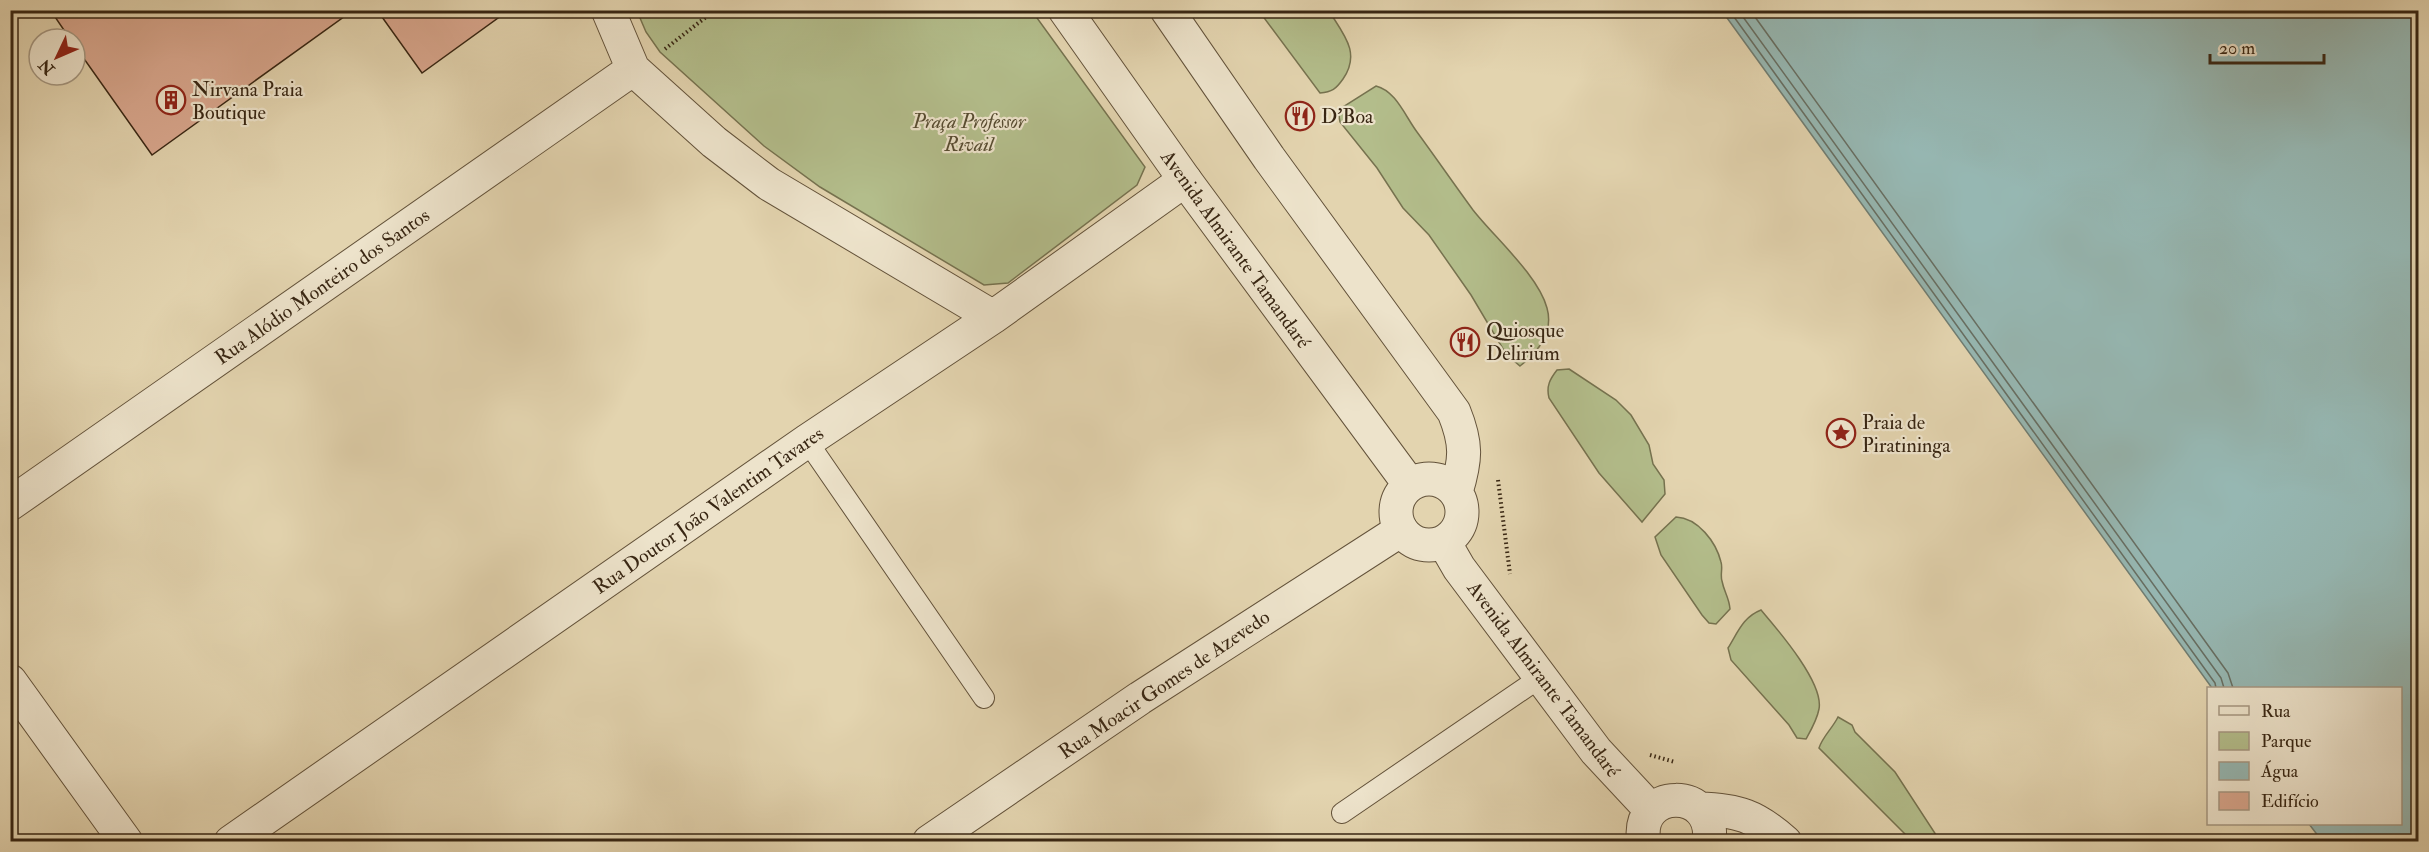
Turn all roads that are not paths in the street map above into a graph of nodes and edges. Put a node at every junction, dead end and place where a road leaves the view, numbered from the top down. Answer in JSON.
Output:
{"nodes":[{"id":1,"x":608,"y":10,"type":"edge"},
{"id":2,"x":1065,"y":10,"type":"edge"},
{"id":3,"x":1167,"y":10,"type":"edge"},
{"id":4,"x":633,"y":69,"type":"junction"},
{"id":5,"x":1185,"y":180,"type":"junction"},
{"id":6,"x":993,"y":317,"type":"junction"},
{"id":7,"x":807,"y":441,"type":"junction"},
{"id":8,"x":1410,"y":485,"type":"junction"},
{"id":9,"x":1456,"y":492,"type":"junction"},
{"id":10,"x":10,"y":504,"type":"edge"},
{"id":11,"x":1401,"y":530,"type":"junction"},
{"id":12,"x":1444,"y":543,"type":"junction"},
{"id":13,"x":1541,"y":677,"type":"junction"},
{"id":14,"x":10,"y":681,"type":"edge"},
{"id":15,"x":984,"y":698,"type":"dead end"},
{"id":16,"x":1699,"y":809,"type":"junction"},
{"id":17,"x":1342,"y":813,"type":"dead end"},
{"id":18,"x":1647,"y":826,"type":"edge"},
{"id":19,"x":126,"y":842,"type":"edge"},
{"id":20,"x":231,"y":842,"type":"edge"},
{"id":21,"x":929,"y":842,"type":"edge"},
{"id":22,"x":1708,"y":842,"type":"edge"},
{"id":23,"x":1785,"y":842,"type":"edge"}],
"edges":[{"from":1,"to":4,"type":"street"},
{"from":2,"to":5,"type":"street","name":"Avenida Almirante Tamandaré"},
{"from":3,"to":9,"type":"street"},
{"from":4,"to":6,"type":"street"},
{"from":4,"to":10,"type":"street","name":"Rua Alódio Monteiro dos Santos"},
{"from":5,"to":6,"type":"street","name":"Rua Doutor João Valentim Tavares"},
{"from":5,"to":8,"type":"street","name":"Avenida Almirante Tamandaré"},
{"from":6,"to":7,"type":"street","name":"Rua Doutor João Valentim Tavares"},
{"from":7,"to":15,"type":"lane"},
{"from":7,"to":20,"type":"street","name":"Rua Doutor João Valentim Tavares"},
{"from":8,"to":9,"type":"street"},
{"from":8,"to":11,"type":"street"},
{"from":9,"to":12,"type":"street"},
{"from":11,"to":12,"type":"street"},
{"from":11,"to":21,"type":"street","name":"Rua Moacir Gomes de Azevedo"},
{"from":12,"to":13,"type":"street","name":"Avenida Almirante Tamandaré"},
{"from":13,"to":17,"type":"lane"},
{"from":13,"to":18,"type":"street","name":"Avenida Almirante Tamandaré"},
{"from":14,"to":19,"type":"street"},
{"from":16,"to":18,"type":"street"},
{"from":16,"to":22,"type":"street"},
{"from":16,"to":23,"type":"street"}]}
